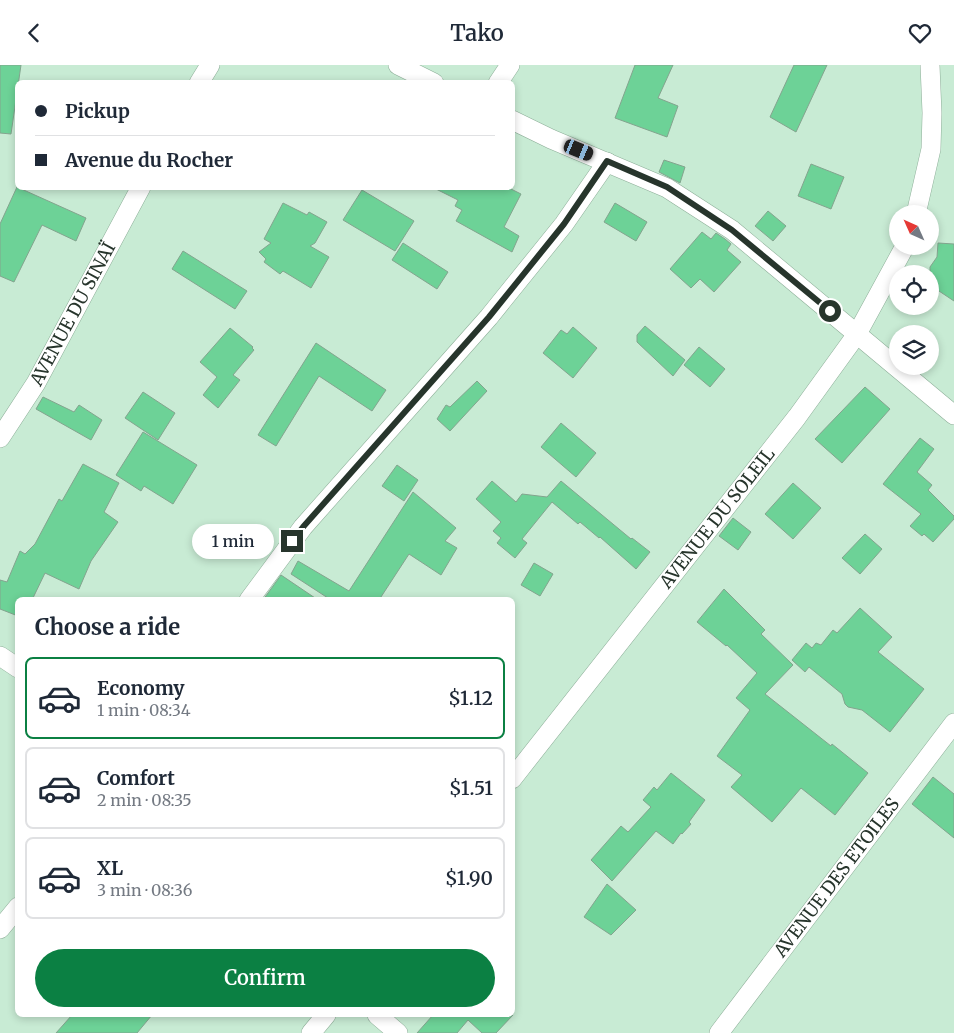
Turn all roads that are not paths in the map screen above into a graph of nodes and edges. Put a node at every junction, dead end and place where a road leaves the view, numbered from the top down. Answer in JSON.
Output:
{"nodes":[{"id":1,"x":210,"y":65,"type":"edge"},
{"id":2,"x":398,"y":65,"type":"edge"},
{"id":3,"x":510,"y":65,"type":"edge"},
{"id":4,"x":930,"y":65,"type":"edge"},
{"id":5,"x":201,"y":80,"type":"edge"},
{"id":6,"x":428,"y":80,"type":"edge"},
{"id":7,"x":500,"y":80,"type":"edge"},
{"id":8,"x":515,"y":121,"type":"edge"},
{"id":9,"x":607,"y":161,"type":"junction"},
{"id":10,"x":139,"y":190,"type":"edge"},
{"id":11,"x":918,"y":205,"type":"edge"},
{"id":12,"x":900,"y":255,"type":"edge"},
{"id":13,"x":857,"y":335,"type":"junction"},
{"id":14,"x":954,"y":415,"type":"edge"},
{"id":15,"x":0,"y":438,"type":"edge"},
{"id":16,"x":251,"y":597,"type":"edge"},
{"id":17,"x":0,"y":656,"type":"edge"},
{"id":18,"x":15,"y":666,"type":"edge"},
{"id":19,"x":954,"y":723,"type":"edge"},
{"id":20,"x":515,"y":775,"type":"edge"},
{"id":21,"x":15,"y":911,"type":"edge"},
{"id":22,"x":0,"y":929,"type":"edge"},
{"id":23,"x":324,"y":1017,"type":"edge"},
{"id":24,"x":379,"y":1017,"type":"edge"},
{"id":25,"x":312,"y":1033,"type":"edge"},
{"id":26,"x":398,"y":1033,"type":"edge"},
{"id":27,"x":719,"y":1033,"type":"edge"}],
"edges":[{"from":1,"to":5,"type":"street"},
{"from":2,"to":6,"type":"street"},
{"from":3,"to":7,"type":"street"},
{"from":4,"to":11,"type":"street"},
{"from":8,"to":9,"type":"street"},
{"from":9,"to":13,"type":"street"},
{"from":9,"to":16,"type":"street"},
{"from":10,"to":15,"type":"street","name":"AVENUE DU SINAÏ"},
{"from":12,"to":13,"type":"street","name":"AVENUE DU SOLEIL"},
{"from":13,"to":14,"type":"street"},
{"from":13,"to":20,"type":"street","name":"AVENUE DU SOLEIL"},
{"from":17,"to":18,"type":"street"},
{"from":19,"to":27,"type":"street","name":"AVENUE DES ETOILES"},
{"from":21,"to":22,"type":"street"},
{"from":23,"to":25,"type":"street"},
{"from":24,"to":26,"type":"street"}]}
